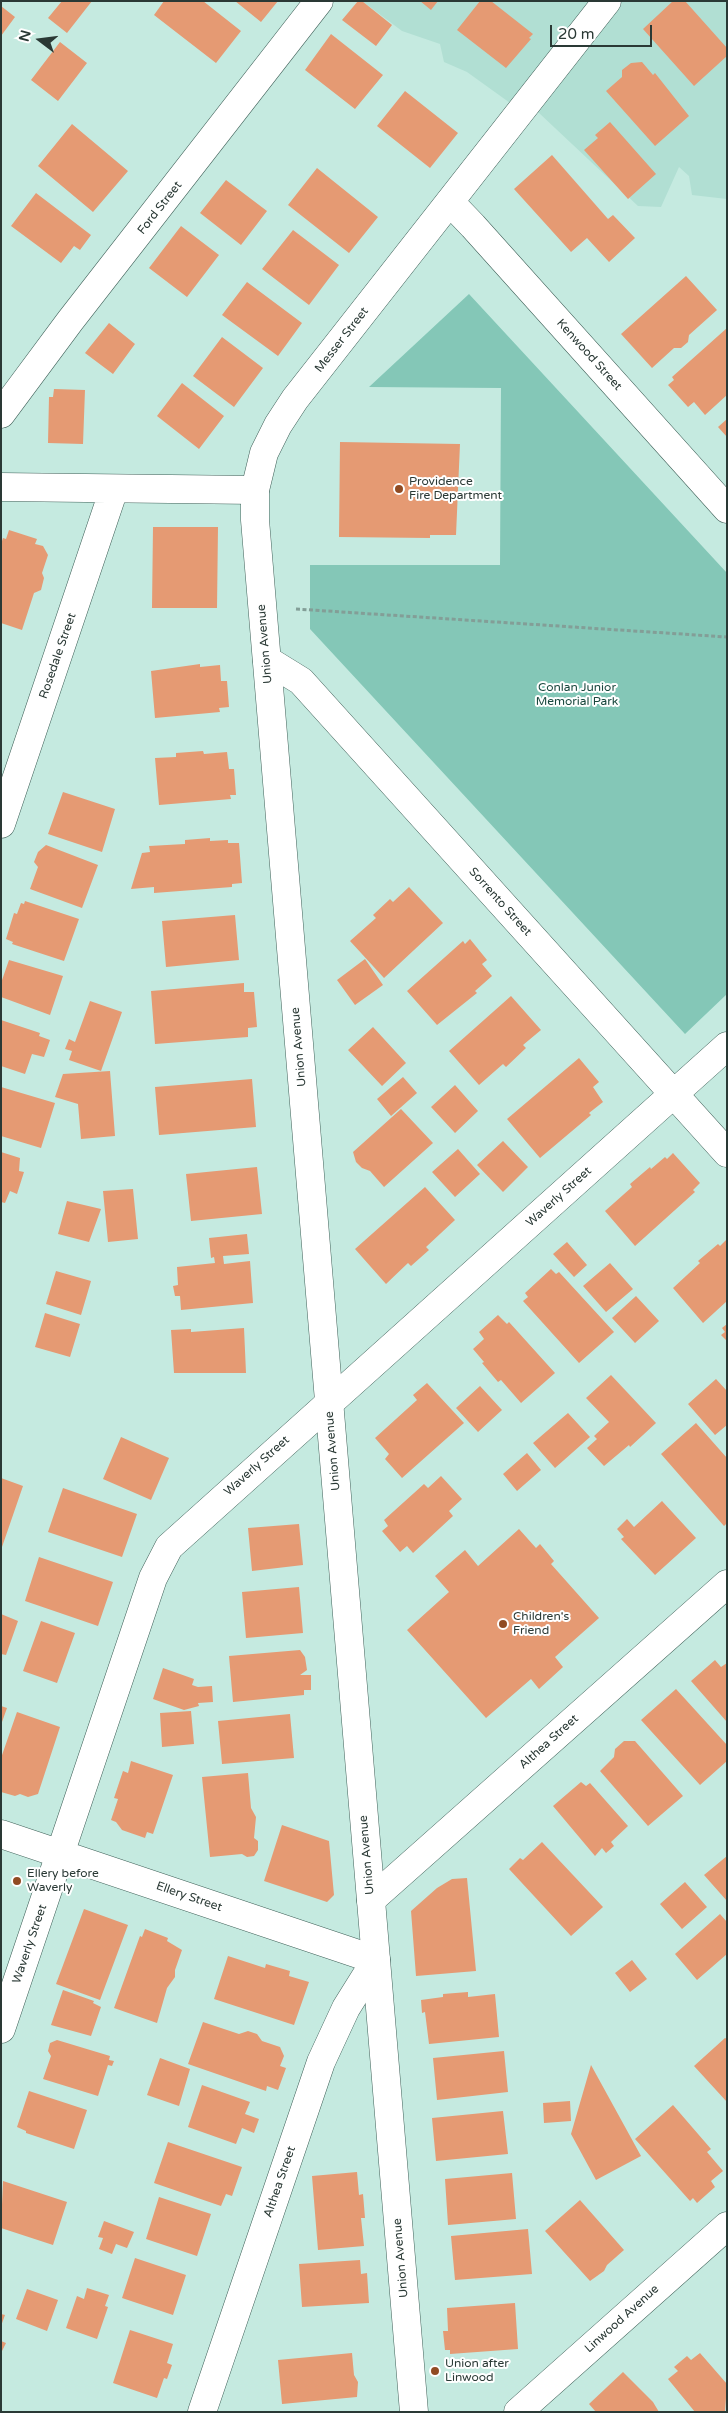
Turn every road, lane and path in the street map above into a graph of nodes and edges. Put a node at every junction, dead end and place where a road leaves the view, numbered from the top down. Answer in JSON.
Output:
{"nodes":[{"id":1,"x":319,"y":1,"type":"edge"},
{"id":2,"x":608,"y":1,"type":"edge"},
{"id":3,"x":450,"y":202,"type":"junction"},
{"id":4,"x":1,"y":414,"type":"edge"},
{"id":5,"x":1,"y":487,"type":"edge"},
{"id":6,"x":114,"y":489,"type":"junction"},
{"id":7,"x":255,"y":490,"type":"junction"},
{"id":8,"x":727,"y":509,"type":"edge"},
{"id":9,"x":296,"y":609,"type":"dead end"},
{"id":10,"x":727,"y":637,"type":"edge"},
{"id":11,"x":267,"y":660,"type":"junction"},
{"id":12,"x":1,"y":824,"type":"edge"},
{"id":13,"x":727,"y":1046,"type":"edge"},
{"id":14,"x":673,"y":1094,"type":"junction"},
{"id":15,"x":727,"y":1153,"type":"edge"},
{"id":16,"x":329,"y":1401,"type":"junction"},
{"id":17,"x":727,"y":1584,"type":"edge"},
{"id":18,"x":1,"y":1834,"type":"edge"},
{"id":19,"x":60,"y":1854,"type":"junction"},
{"id":20,"x":371,"y":1900,"type":"junction"},
{"id":21,"x":376,"y":1960,"type":"junction"},
{"id":22,"x":1,"y":2029,"type":"edge"},
{"id":23,"x":727,"y":2226,"type":"edge"},
{"id":24,"x":202,"y":2412,"type":"edge"},
{"id":25,"x":414,"y":2412,"type":"edge"},
{"id":26,"x":518,"y":2412,"type":"edge"}],
"edges":[{"from":1,"to":4,"type":"street","name":"Ford Street"},
{"from":2,"to":3,"type":"street","name":"Messer Street"},
{"from":3,"to":7,"type":"street","name":"Messer Street"},
{"from":3,"to":8,"type":"street","name":"Kenwood Street"},
{"from":5,"to":6,"type":"street"},
{"from":6,"to":7,"type":"street"},
{"from":6,"to":12,"type":"street","name":"Rosedale Street"},
{"from":7,"to":11,"type":"street","name":"Union Avenue"},
{"from":9,"to":10,"type":"path"},
{"from":11,"to":14,"type":"street","name":"Sorrento Street"},
{"from":11,"to":16,"type":"street","name":"Union Avenue"},
{"from":13,"to":14,"type":"street","name":"Waverly Street"},
{"from":14,"to":15,"type":"street","name":"Sorrento Street"},
{"from":14,"to":16,"type":"street","name":"Waverly Street"},
{"from":16,"to":19,"type":"street","name":"Waverly Street"},
{"from":16,"to":20,"type":"street","name":"Union Avenue"},
{"from":17,"to":20,"type":"street","name":"Althea Street"},
{"from":18,"to":19,"type":"street","name":"Ellery Street"},
{"from":19,"to":21,"type":"street","name":"Ellery Street"},
{"from":19,"to":22,"type":"street","name":"Waverly Street"},
{"from":20,"to":21,"type":"street","name":"Union Avenue"},
{"from":21,"to":24,"type":"street","name":"Althea Street"},
{"from":21,"to":25,"type":"street","name":"Union Avenue"},
{"from":23,"to":26,"type":"street","name":"Linwood Avenue"}]}
